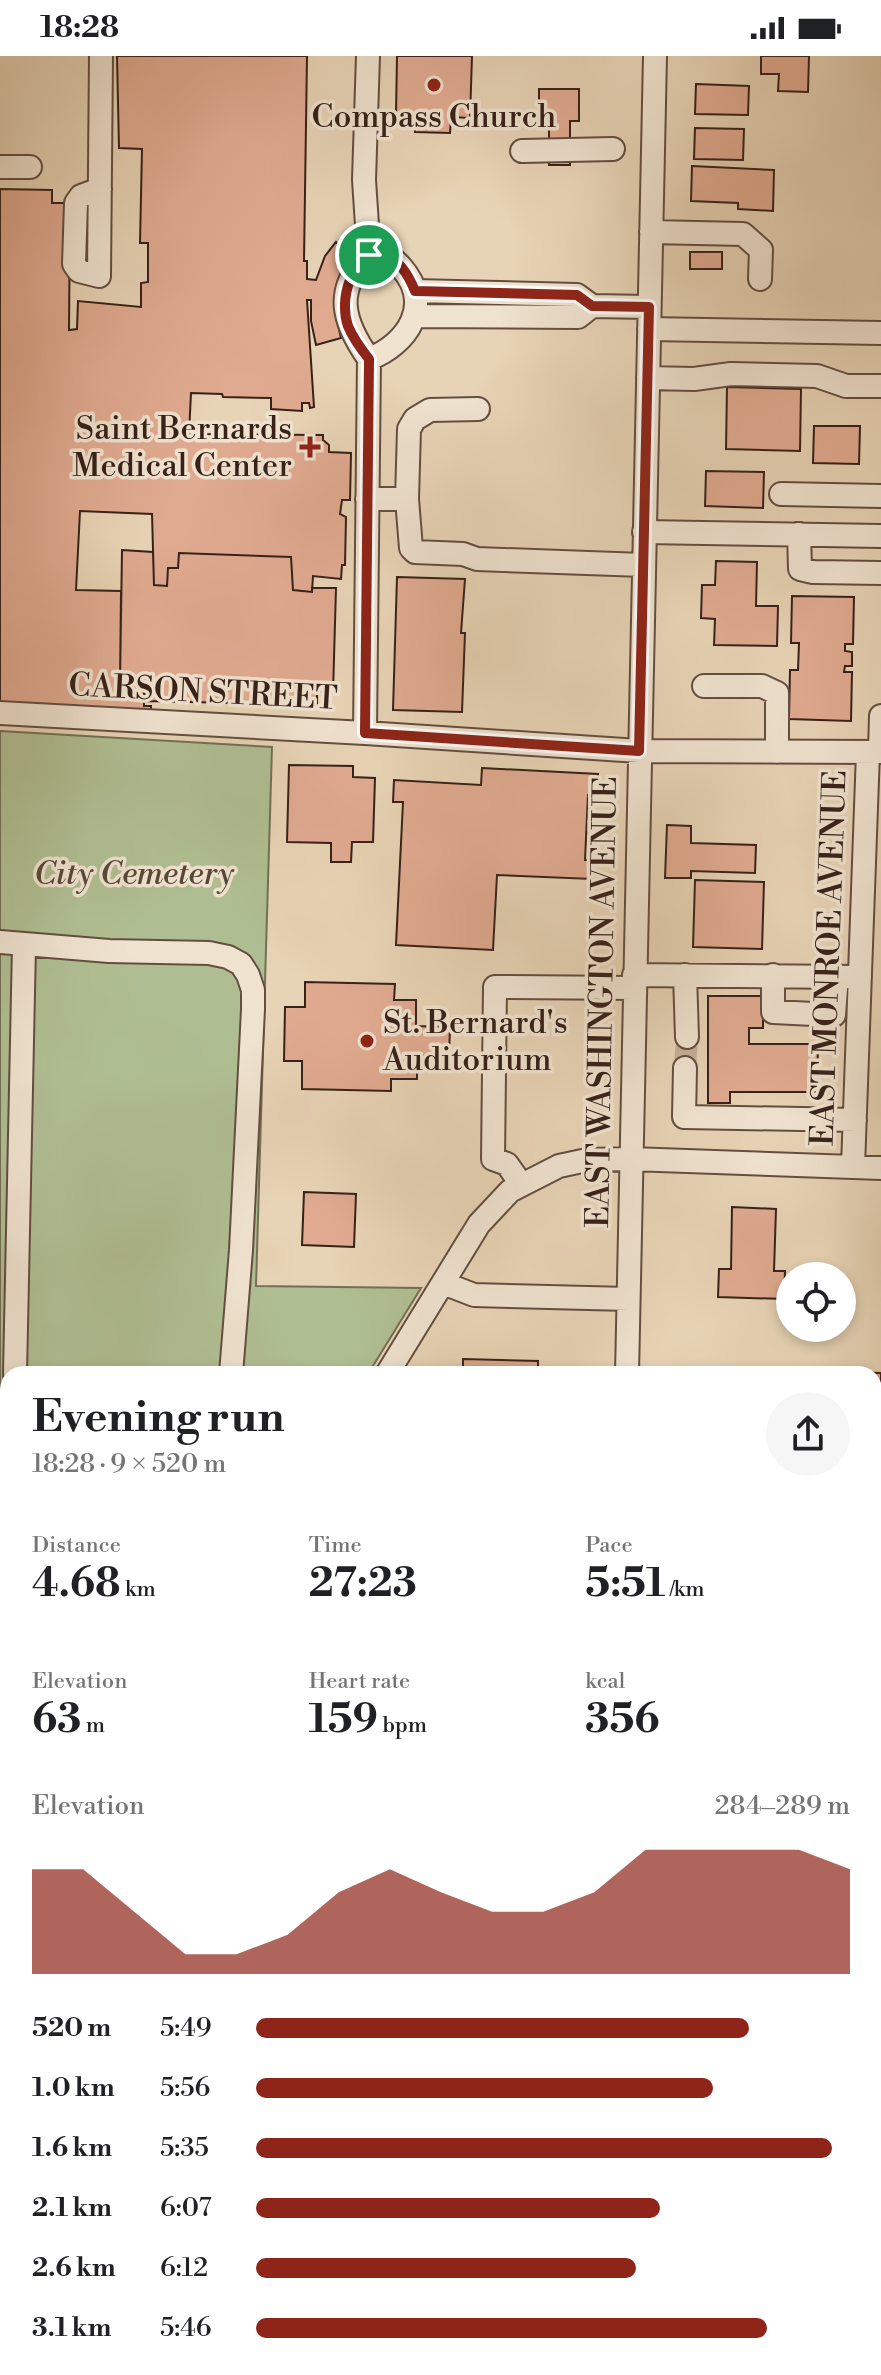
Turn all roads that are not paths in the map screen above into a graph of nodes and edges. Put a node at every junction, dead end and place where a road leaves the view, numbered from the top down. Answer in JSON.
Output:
{"nodes":[{"id":1,"x":101,"y":56,"type":"edge"},
{"id":2,"x":368,"y":56,"type":"edge"},
{"id":3,"x":655,"y":56,"type":"edge"},
{"id":4,"x":613,"y":149,"type":"dead end"},
{"id":5,"x":522,"y":151,"type":"dead end"},
{"id":6,"x":0,"y":167,"type":"edge"},
{"id":7,"x":30,"y":167,"type":"dead end"},
{"id":8,"x":100,"y":189,"type":"dead end"},
{"id":9,"x":651,"y":232,"type":"junction"},
{"id":10,"x":369,"y":255,"type":"junction"},
{"id":11,"x":760,"y":279,"type":"dead end"},
{"id":12,"x":415,"y":291,"type":"junction"},
{"id":13,"x":592,"y":306,"type":"junction"},
{"id":14,"x":414,"y":316,"type":"junction"},
{"id":15,"x":649,"y":318,"type":"junction"},
{"id":16,"x":881,"y":333,"type":"edge"},
{"id":17,"x":369,"y":359,"type":"junction"},
{"id":18,"x":648,"y":378,"type":"junction"},
{"id":19,"x":881,"y":386,"type":"edge"},
{"id":20,"x":478,"y":409,"type":"dead end"},
{"id":21,"x":781,"y":494,"type":"dead end"},
{"id":22,"x":881,"y":496,"type":"edge"},
{"id":23,"x":367,"y":499,"type":"junction"},
{"id":24,"x":407,"y":499,"type":"junction"},
{"id":25,"x":644,"y":532,"type":"junction"},
{"id":26,"x":799,"y":534,"type":"junction"},
{"id":27,"x":881,"y":536,"type":"edge"},
{"id":28,"x":643,"y":565,"type":"junction"},
{"id":29,"x":881,"y":573,"type":"edge"},
{"id":30,"x":704,"y":686,"type":"dead end"},
{"id":31,"x":0,"y":713,"type":"edge"},
{"id":32,"x":881,"y":716,"type":"edge"},
{"id":33,"x":365,"y":733,"type":"junction"},
{"id":34,"x":639,"y":751,"type":"junction"},
{"id":35,"x":777,"y":752,"type":"junction"},
{"id":36,"x":876,"y":752,"type":"edge"},
{"id":37,"x":0,"y":942,"type":"edge"},
{"id":38,"x":24,"y":945,"type":"junction"},
{"id":39,"x":685,"y":975,"type":"junction"},
{"id":40,"x":773,"y":975,"type":"junction"},
{"id":41,"x":837,"y":976,"type":"junction"},
{"id":42,"x":860,"y":977,"type":"junction"},
{"id":43,"x":634,"y":982,"type":"junction"},
{"id":44,"x":870,"y":1026,"type":"edge"},
{"id":45,"x":687,"y":1037,"type":"tunnel mouth"},
{"id":46,"x":685,"y":1068,"type":"tunnel mouth"},
{"id":47,"x":855,"y":1120,"type":"junction"},
{"id":48,"x":631,"y":1159,"type":"junction"},
{"id":49,"x":853,"y":1167,"type":"junction"},
{"id":50,"x":881,"y":1168,"type":"edge"},
{"id":51,"x":521,"y":1184,"type":"junction"},
{"id":52,"x":443,"y":1283,"type":"junction"},
{"id":53,"x":628,"y":1299,"type":"junction"},
{"id":54,"x":15,"y":1366,"type":"edge"},
{"id":55,"x":232,"y":1366,"type":"edge"},
{"id":56,"x":392,"y":1366,"type":"edge"},
{"id":57,"x":627,"y":1366,"type":"edge"}],
"edges":[{"from":1,"to":8,"type":"street"},
{"from":2,"to":10,"type":"street"},
{"from":3,"to":9,"type":"street","name":"EAST WASHINGTON AVENUE"},
{"from":4,"to":5,"type":"street"},
{"from":6,"to":7,"type":"street"},
{"from":9,"to":11,"type":"street"},
{"from":9,"to":15,"type":"street","name":"EAST WASHINGTON AVENUE"},
{"from":10,"to":12,"type":"street"},
{"from":10,"to":17,"type":"street"},
{"from":12,"to":13,"type":"street"},
{"from":12,"to":14,"type":"street"},
{"from":13,"to":14,"type":"street"},
{"from":13,"to":15,"type":"street"},
{"from":14,"to":17,"type":"street"},
{"from":15,"to":16,"type":"street"},
{"from":15,"to":18,"type":"street","name":"EAST WASHINGTON AVENUE"},
{"from":17,"to":23,"type":"street"},
{"from":18,"to":19,"type":"street"},
{"from":18,"to":25,"type":"street","name":"EAST WASHINGTON AVENUE"},
{"from":20,"to":24,"type":"street"},
{"from":21,"to":22,"type":"street"},
{"from":23,"to":24,"type":"street"},
{"from":23,"to":33,"type":"street"},
{"from":24,"to":28,"type":"street"},
{"from":25,"to":26,"type":"street"},
{"from":25,"to":28,"type":"street","name":"EAST WASHINGTON AVENUE"},
{"from":26,"to":27,"type":"street"},
{"from":26,"to":29,"type":"street"},
{"from":28,"to":34,"type":"street","name":"EAST WASHINGTON AVENUE"},
{"from":30,"to":35,"type":"street"},
{"from":31,"to":33,"type":"street","name":"CARSON STREET"},
{"from":32,"to":36,"type":"street","name":"EAST MONROE AVENUE"},
{"from":33,"to":34,"type":"street","name":"CARSON STREET"},
{"from":34,"to":35,"type":"street","name":"CARSON STREET"},
{"from":34,"to":43,"type":"street","name":"EAST WASHINGTON AVENUE"},
{"from":35,"to":36,"type":"street","name":"CARSON STREET"},
{"from":36,"to":42,"type":"street","name":"EAST MONROE AVENUE"},
{"from":37,"to":38,"type":"street"},
{"from":38,"to":54,"type":"street"},
{"from":38,"to":55,"type":"street"},
{"from":39,"to":40,"type":"street"},
{"from":39,"to":43,"type":"street"},
{"from":39,"to":45,"type":"street"},
{"from":40,"to":41,"type":"street"},
{"from":40,"to":41,"type":"street"},
{"from":41,"to":42,"type":"street"},
{"from":42,"to":44,"type":"street","name":"EAST MONROE AVENUE"},
{"from":43,"to":48,"type":"street","name":"EAST WASHINGTON AVENUE"},
{"from":43,"to":51,"type":"street"},
{"from":44,"to":47,"type":"street","name":"EAST MONROE AVENUE"},
{"from":46,"to":47,"type":"street"},
{"from":47,"to":49,"type":"street","name":"EAST MONROE AVENUE"},
{"from":48,"to":49,"type":"street"},
{"from":48,"to":51,"type":"street"},
{"from":48,"to":53,"type":"street","name":"EAST WASHINGTON AVENUE"},
{"from":49,"to":50,"type":"street"},
{"from":51,"to":52,"type":"street"},
{"from":52,"to":53,"type":"street"},
{"from":52,"to":56,"type":"street"},
{"from":53,"to":57,"type":"street","name":"EAST WASHINGTON AVENUE"}]}
